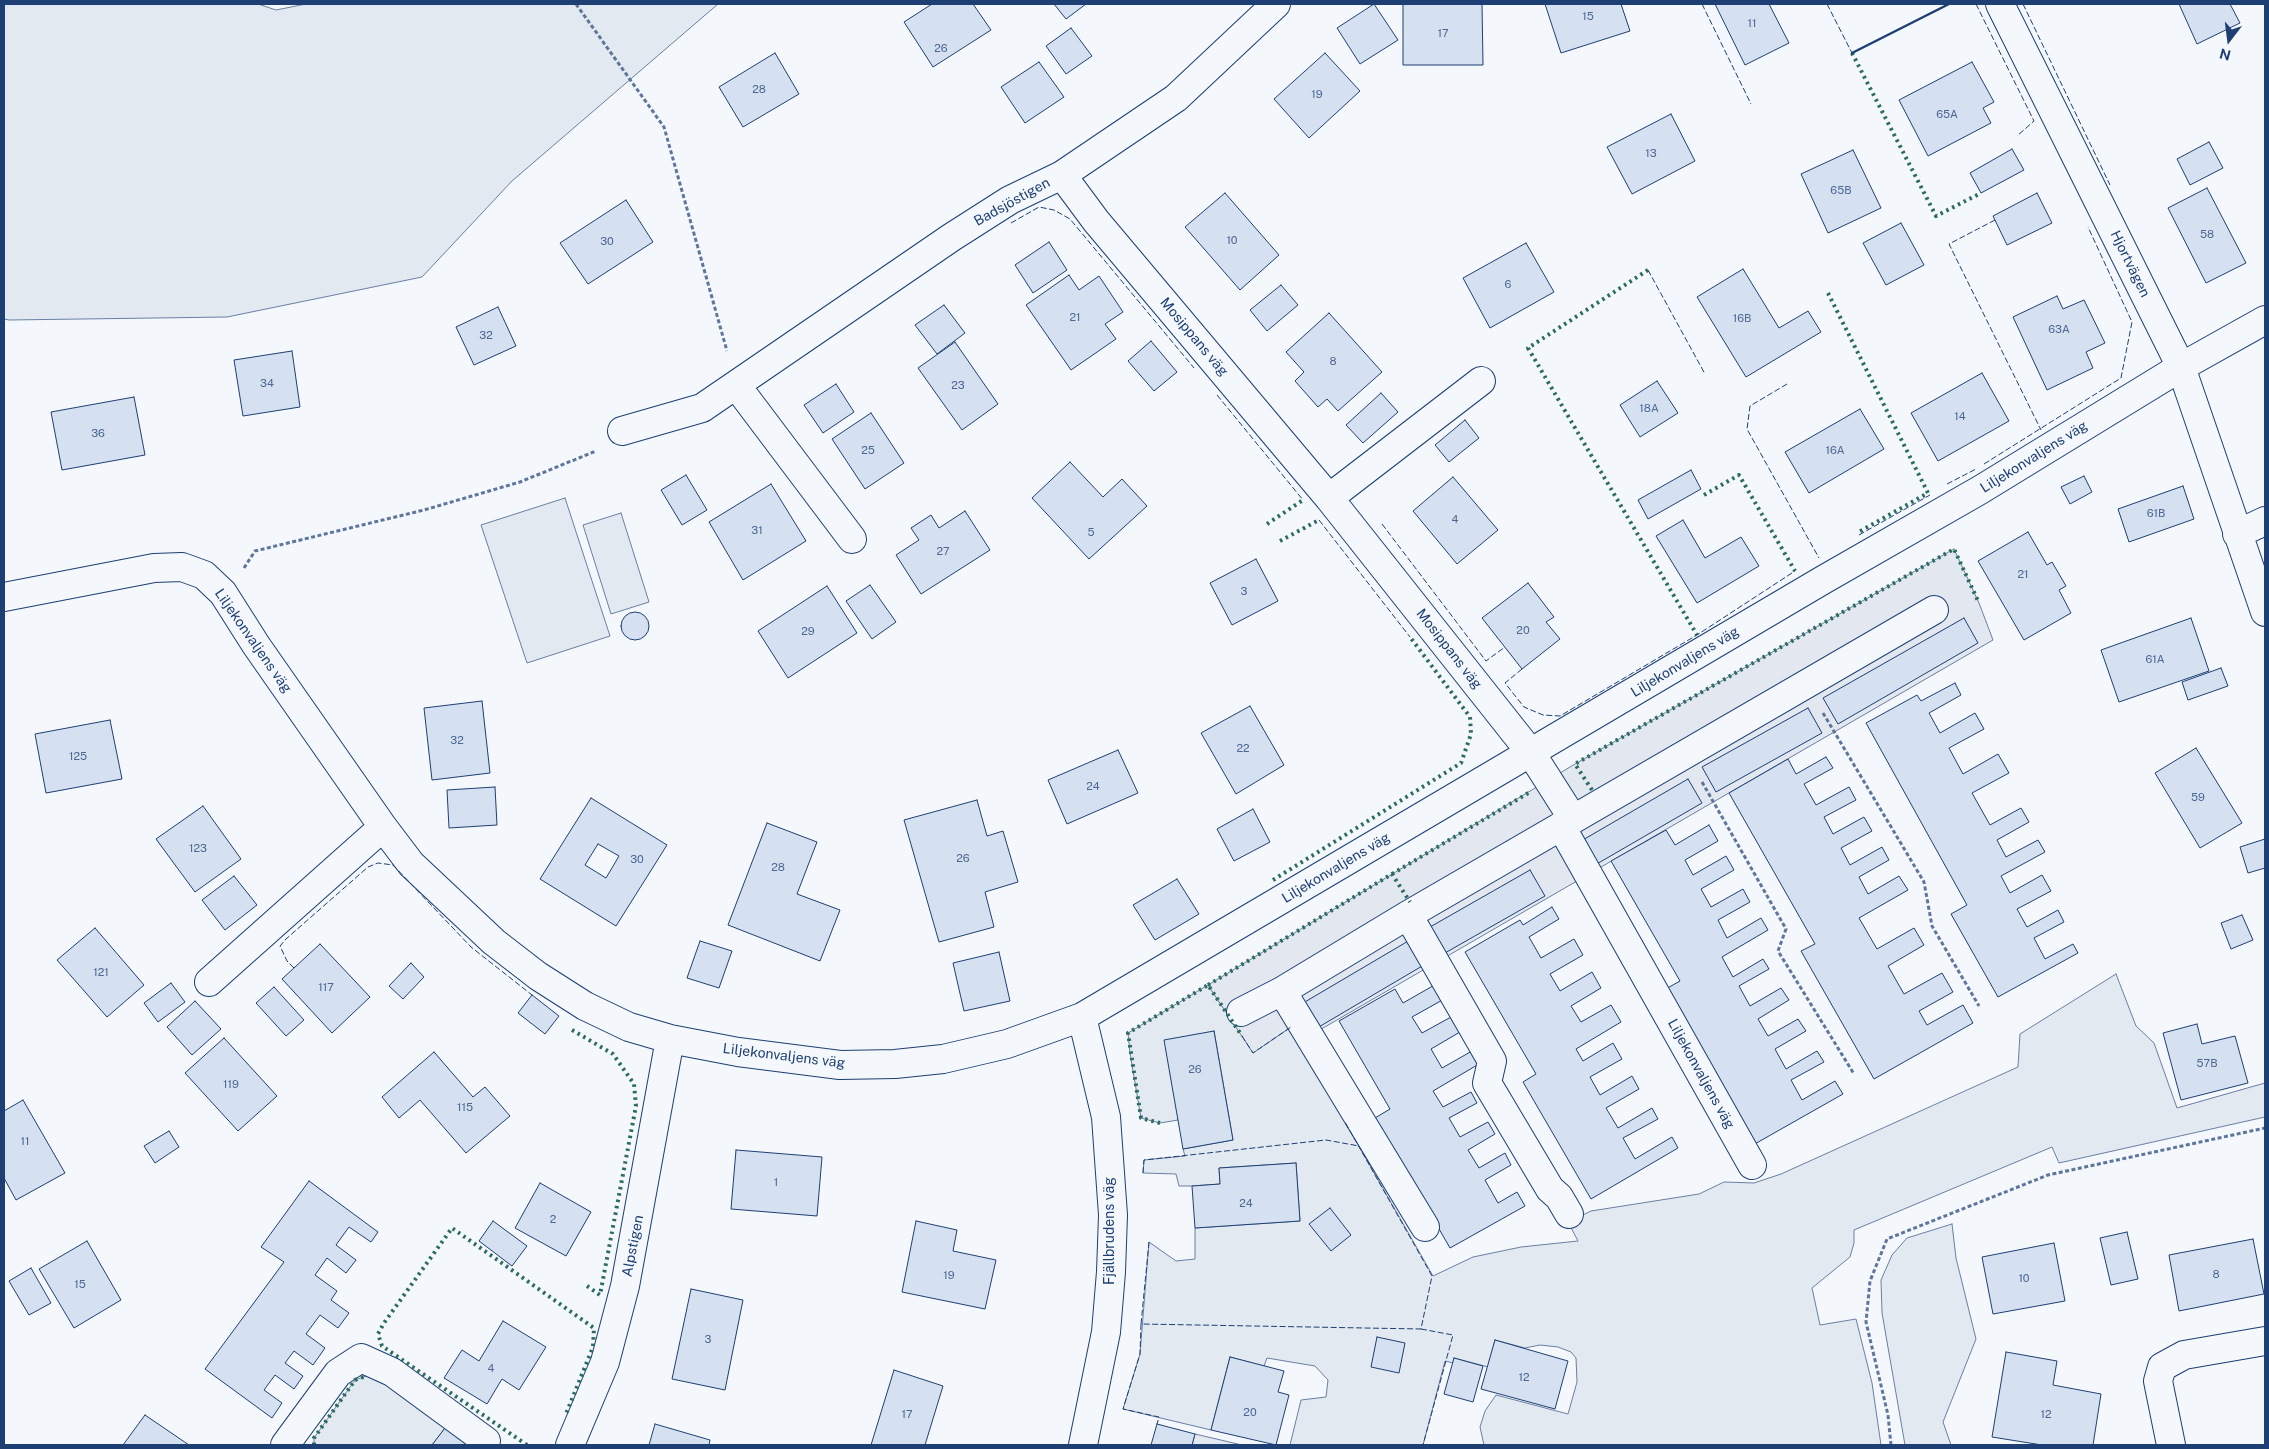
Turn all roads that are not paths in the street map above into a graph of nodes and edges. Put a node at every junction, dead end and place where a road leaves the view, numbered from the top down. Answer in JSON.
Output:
{"nodes":[{"id":1,"x":1276,"y":4,"type":"edge"},
{"id":2,"x":2000,"y":4,"type":"edge"},
{"id":3,"x":1062,"y":175,"type":"junction"},
{"id":4,"x":2265,"y":320,"type":"edge"},
{"id":5,"x":2181,"y":367,"type":"junction"},
{"id":6,"x":1481,"y":381,"type":"dead end"},
{"id":7,"x":736,"y":385,"type":"junction"},
{"id":8,"x":622,"y":431,"type":"road end"},
{"id":9,"x":1329,"y":498,"type":"junction"},
{"id":10,"x":2265,"y":521,"type":"edge"},
{"id":11,"x":2237,"y":534,"type":"junction"},
{"id":12,"x":852,"y":539,"type":"dead end"},
{"id":13,"x":4,"y":597,"type":"edge"},
{"id":14,"x":1934,"y":610,"type":"dead end"},
{"id":15,"x":2265,"y":612,"type":"edge"},
{"id":16,"x":1531,"y":753,"type":"junction"},
{"id":17,"x":1567,"y":823,"type":"junction"},
{"id":18,"x":383,"y":827,"type":"junction"},
{"id":19,"x":1408,"y":915,"type":"junction"},
{"id":20,"x":210,"y":982,"type":"dead end"},
{"id":21,"x":1282,"y":991,"type":"junction"},
{"id":22,"x":1241,"y":1012,"type":"dead end"},
{"id":23,"x":1082,"y":1017,"type":"junction"},
{"id":24,"x":670,"y":1039,"type":"junction"},
{"id":25,"x":1752,"y":1165,"type":"dead end"},
{"id":26,"x":1569,"y":1214,"type":"dead end"},
{"id":27,"x":1425,"y":1227,"type":"dead end"},
{"id":28,"x":2265,"y":1342,"type":"edge"},
{"id":29,"x":486,"y":1441,"type":"dead end"},
{"id":30,"x":285,"y":1445,"type":"edge"},
{"id":31,"x":570,"y":1445,"type":"edge"},
{"id":32,"x":1083,"y":1445,"type":"edge"},
{"id":33,"x":2171,"y":1445,"type":"edge"}],
"edges":[{"from":1,"to":3,"type":"street","name":"Badsjöstigen"},
{"from":2,"to":5,"type":"street","name":"Hjortvägen"},
{"from":3,"to":7,"type":"street","name":"Badsjöstigen"},
{"from":3,"to":9,"type":"street","name":"Mosippans väg"},
{"from":4,"to":5,"type":"street","name":"Liljekonvaljens väg"},
{"from":5,"to":11,"type":"street","name":"Hjortvägen"},
{"from":5,"to":16,"type":"street","name":"Liljekonvaljens väg"},
{"from":6,"to":9,"type":"street"},
{"from":7,"to":8,"type":"street","name":"Badsjöstigen"},
{"from":7,"to":12,"type":"street"},
{"from":9,"to":16,"type":"street","name":"Mosippans väg"},
{"from":10,"to":11,"type":"street"},
{"from":11,"to":15,"type":"street","name":"Hjortvägen"},
{"from":13,"to":18,"type":"street","name":"Liljekonvaljens väg"},
{"from":14,"to":17,"type":"street"},
{"from":16,"to":17,"type":"street","name":"Mosippans väg"},
{"from":16,"to":23,"type":"street","name":"Liljekonvaljens väg"},
{"from":17,"to":19,"type":"street"},
{"from":17,"to":25,"type":"street","name":"Liljekonvaljens väg"},
{"from":18,"to":20,"type":"street"},
{"from":18,"to":24,"type":"street","name":"Liljekonvaljens väg"},
{"from":19,"to":21,"type":"street"},
{"from":19,"to":26,"type":"street"},
{"from":21,"to":22,"type":"street"},
{"from":21,"to":27,"type":"street"},
{"from":23,"to":24,"type":"street","name":"Liljekonvaljens väg"},
{"from":23,"to":32,"type":"street","name":"Fjällbrudens väg"},
{"from":24,"to":31,"type":"street","name":"Alpstigen"},
{"from":28,"to":33,"type":"street"},
{"from":29,"to":30,"type":"street"}]}
